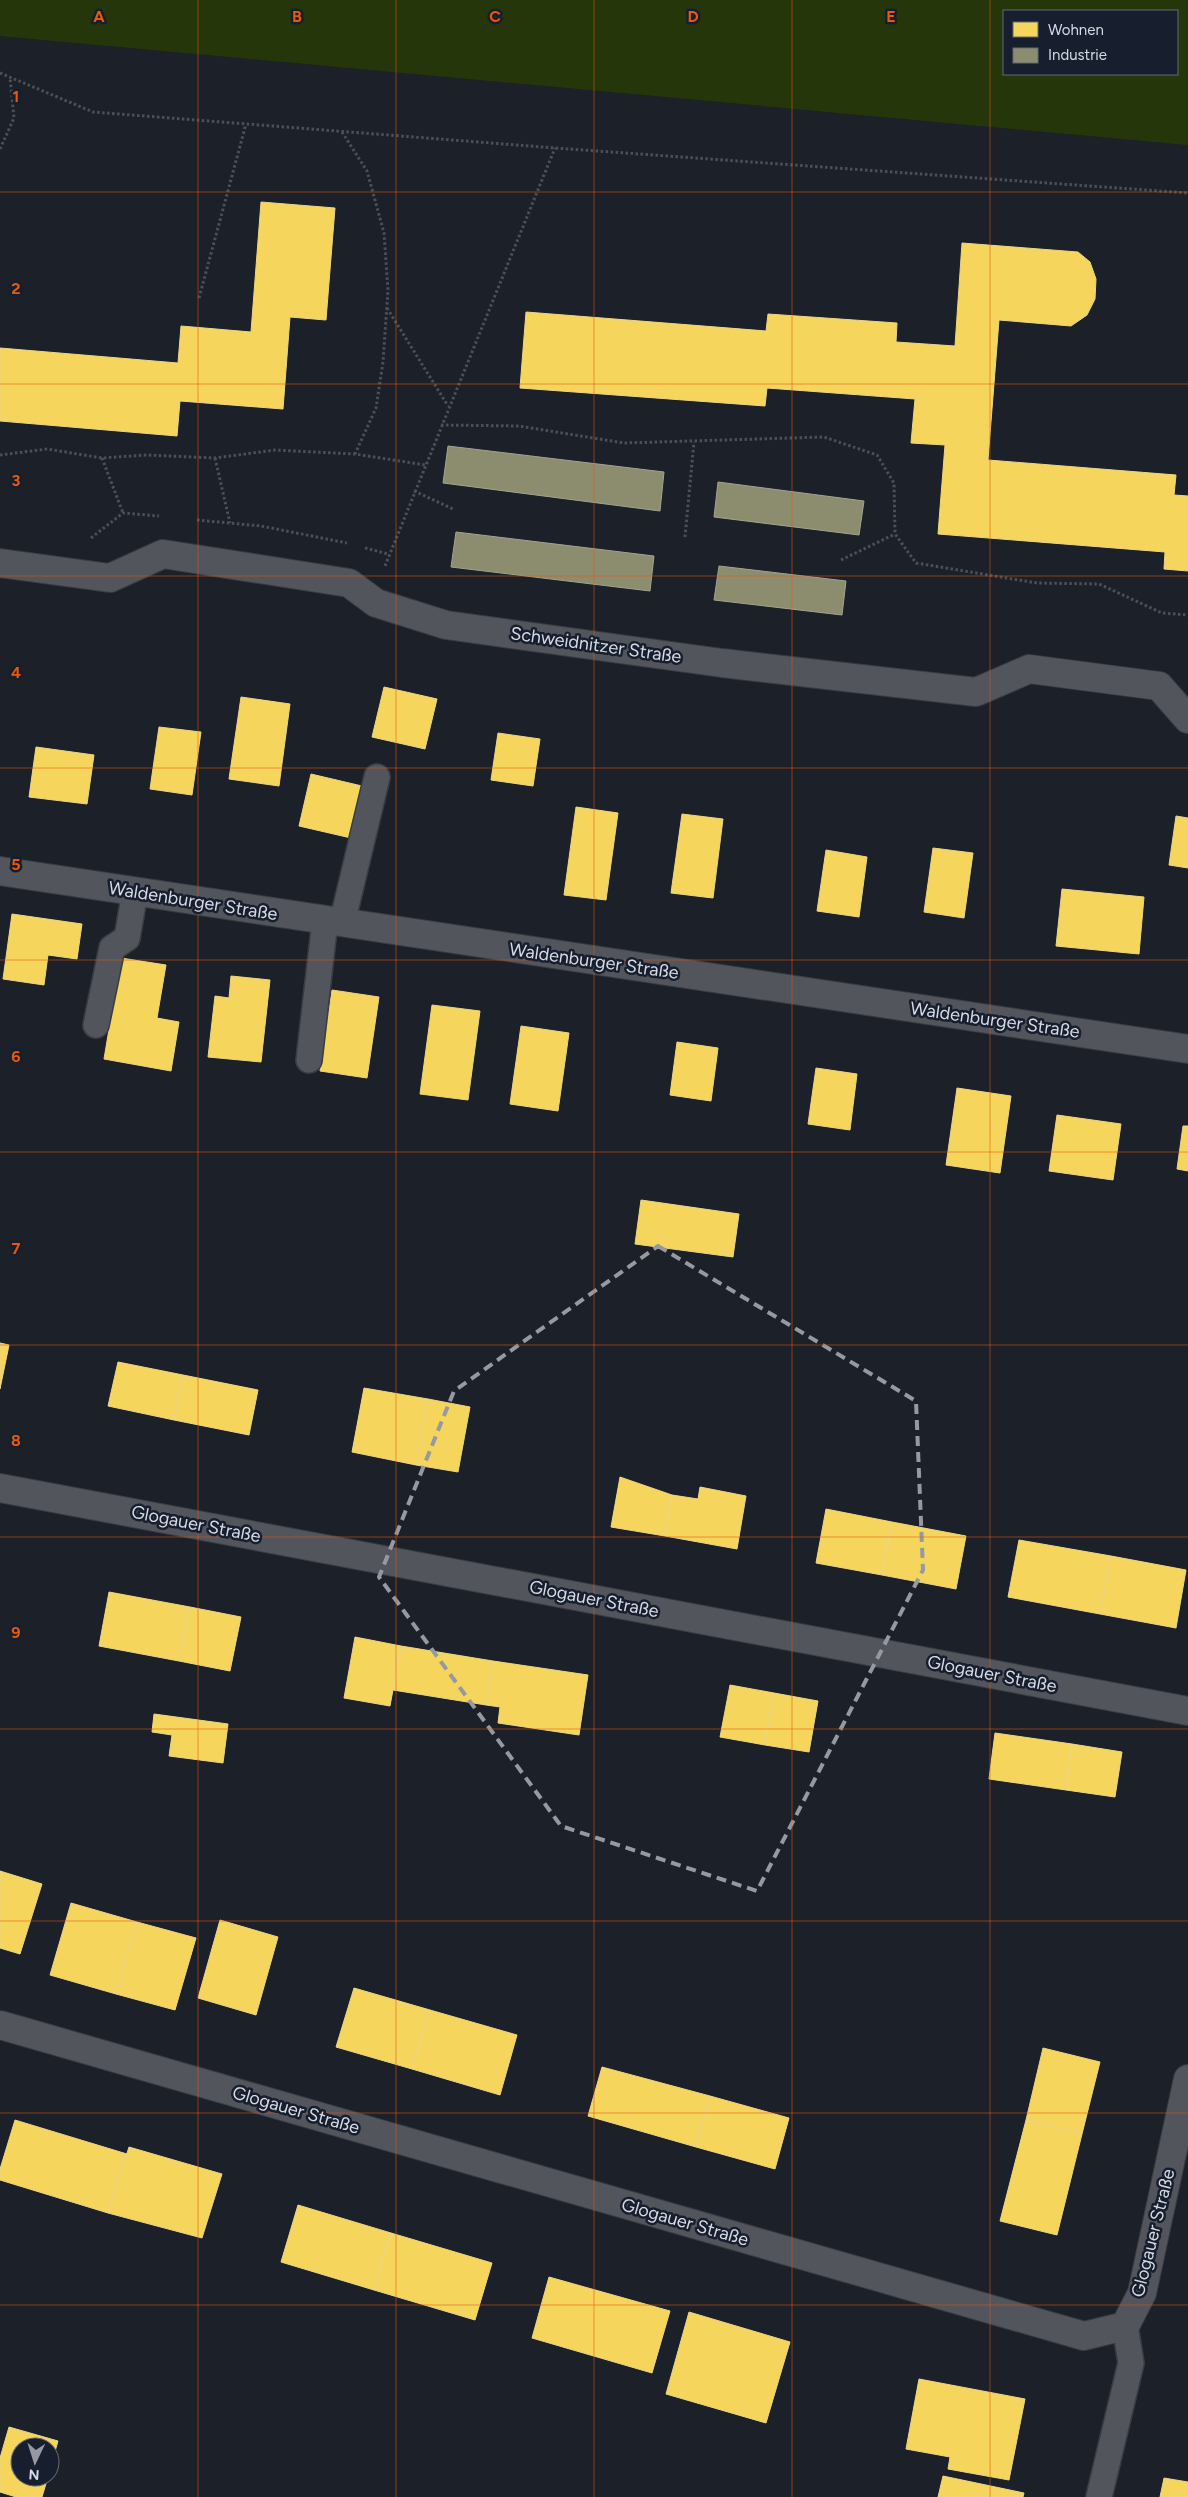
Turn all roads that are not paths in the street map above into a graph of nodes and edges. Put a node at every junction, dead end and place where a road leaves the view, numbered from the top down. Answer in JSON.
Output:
{"nodes":[{"id":1,"x":0,"y":564,"type":"edge"},
{"id":2,"x":1188,"y":719,"type":"edge"},
{"id":3,"x":377,"y":777,"type":"dead end"},
{"id":4,"x":0,"y":871,"type":"edge"},
{"id":5,"x":135,"y":892,"type":"junction"},
{"id":6,"x":334,"y":922,"type":"junction"},
{"id":7,"x":96,"y":1024,"type":"dead end"},
{"id":8,"x":1188,"y":1049,"type":"edge"},
{"id":9,"x":309,"y":1060,"type":"dead end"},
{"id":10,"x":0,"y":1488,"type":"edge"},
{"id":11,"x":1188,"y":1711,"type":"edge"},
{"id":12,"x":0,"y":2025,"type":"edge"},
{"id":13,"x":1188,"y":2079,"type":"edge"},
{"id":14,"x":1125,"y":2326,"type":"junction"},
{"id":15,"x":1099,"y":2497,"type":"edge"}],
"edges":[{"from":1,"to":2,"type":"street","name":"Schweidnitzer Straße"},
{"from":3,"to":6,"type":"lane"},
{"from":4,"to":5,"type":"street","name":"Waldenburger Straße"},
{"from":5,"to":6,"type":"street","name":"Waldenburger Straße"},
{"from":5,"to":7,"type":"lane"},
{"from":6,"to":8,"type":"street","name":"Waldenburger Straße"},
{"from":6,"to":9,"type":"lane"},
{"from":10,"to":11,"type":"street","name":"Glogauer Straße"},
{"from":12,"to":14,"type":"street","name":"Glogauer Straße"},
{"from":13,"to":14,"type":"street","name":"Glogauer Straße"},
{"from":14,"to":15,"type":"lane"}]}
